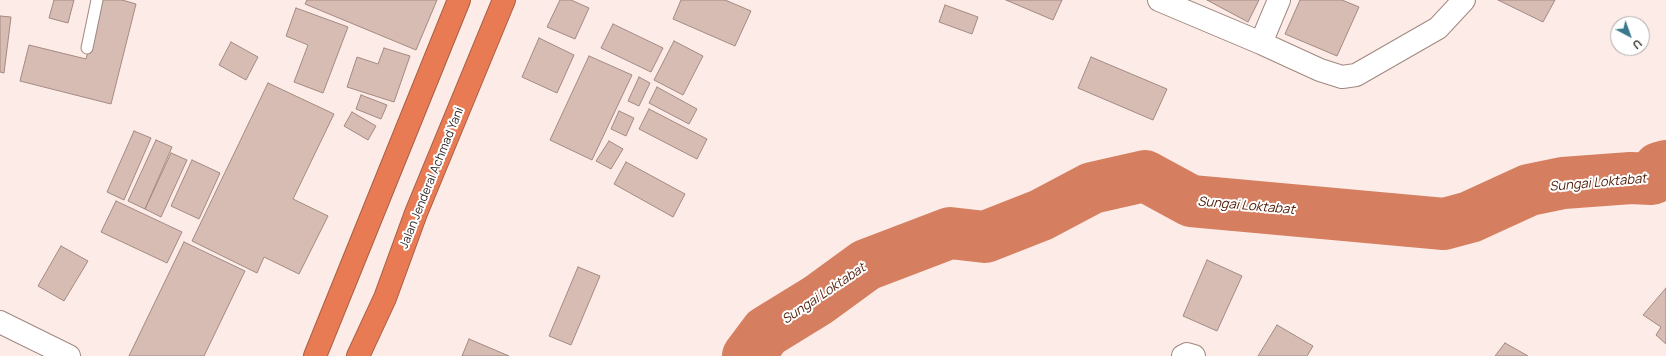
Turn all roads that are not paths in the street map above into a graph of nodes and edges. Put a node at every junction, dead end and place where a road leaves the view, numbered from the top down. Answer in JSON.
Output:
{"nodes":[{"id":1,"x":97,"y":0,"type":"edge"},
{"id":2,"x":459,"y":0,"type":"edge"},
{"id":3,"x":504,"y":0,"type":"edge"},
{"id":4,"x":1159,"y":0,"type":"edge"},
{"id":5,"x":1279,"y":0,"type":"edge"},
{"id":6,"x":1464,"y":0,"type":"edge"},
{"id":7,"x":1261,"y":43,"type":"junction"},
{"id":8,"x":87,"y":48,"type":"dead end"},
{"id":9,"x":0,"y":322,"type":"edge"},
{"id":10,"x":69,"y":356,"type":"edge"},
{"id":11,"x":315,"y":356,"type":"edge"},
{"id":12,"x":358,"y":356,"type":"edge"},
{"id":13,"x":1183,"y":356,"type":"edge"},
{"id":14,"x":1194,"y":356,"type":"edge"}],
"edges":[{"from":1,"to":8,"type":"lane"},
{"from":2,"to":11,"type":"highway"},
{"from":3,"to":12,"type":"highway","name":"Jalan Jenderal Achmad Yani"},
{"from":4,"to":7,"type":"street"},
{"from":5,"to":7,"type":"street"},
{"from":6,"to":7,"type":"street"},
{"from":9,"to":10,"type":"street"},
{"from":13,"to":14,"type":"street"}]}
